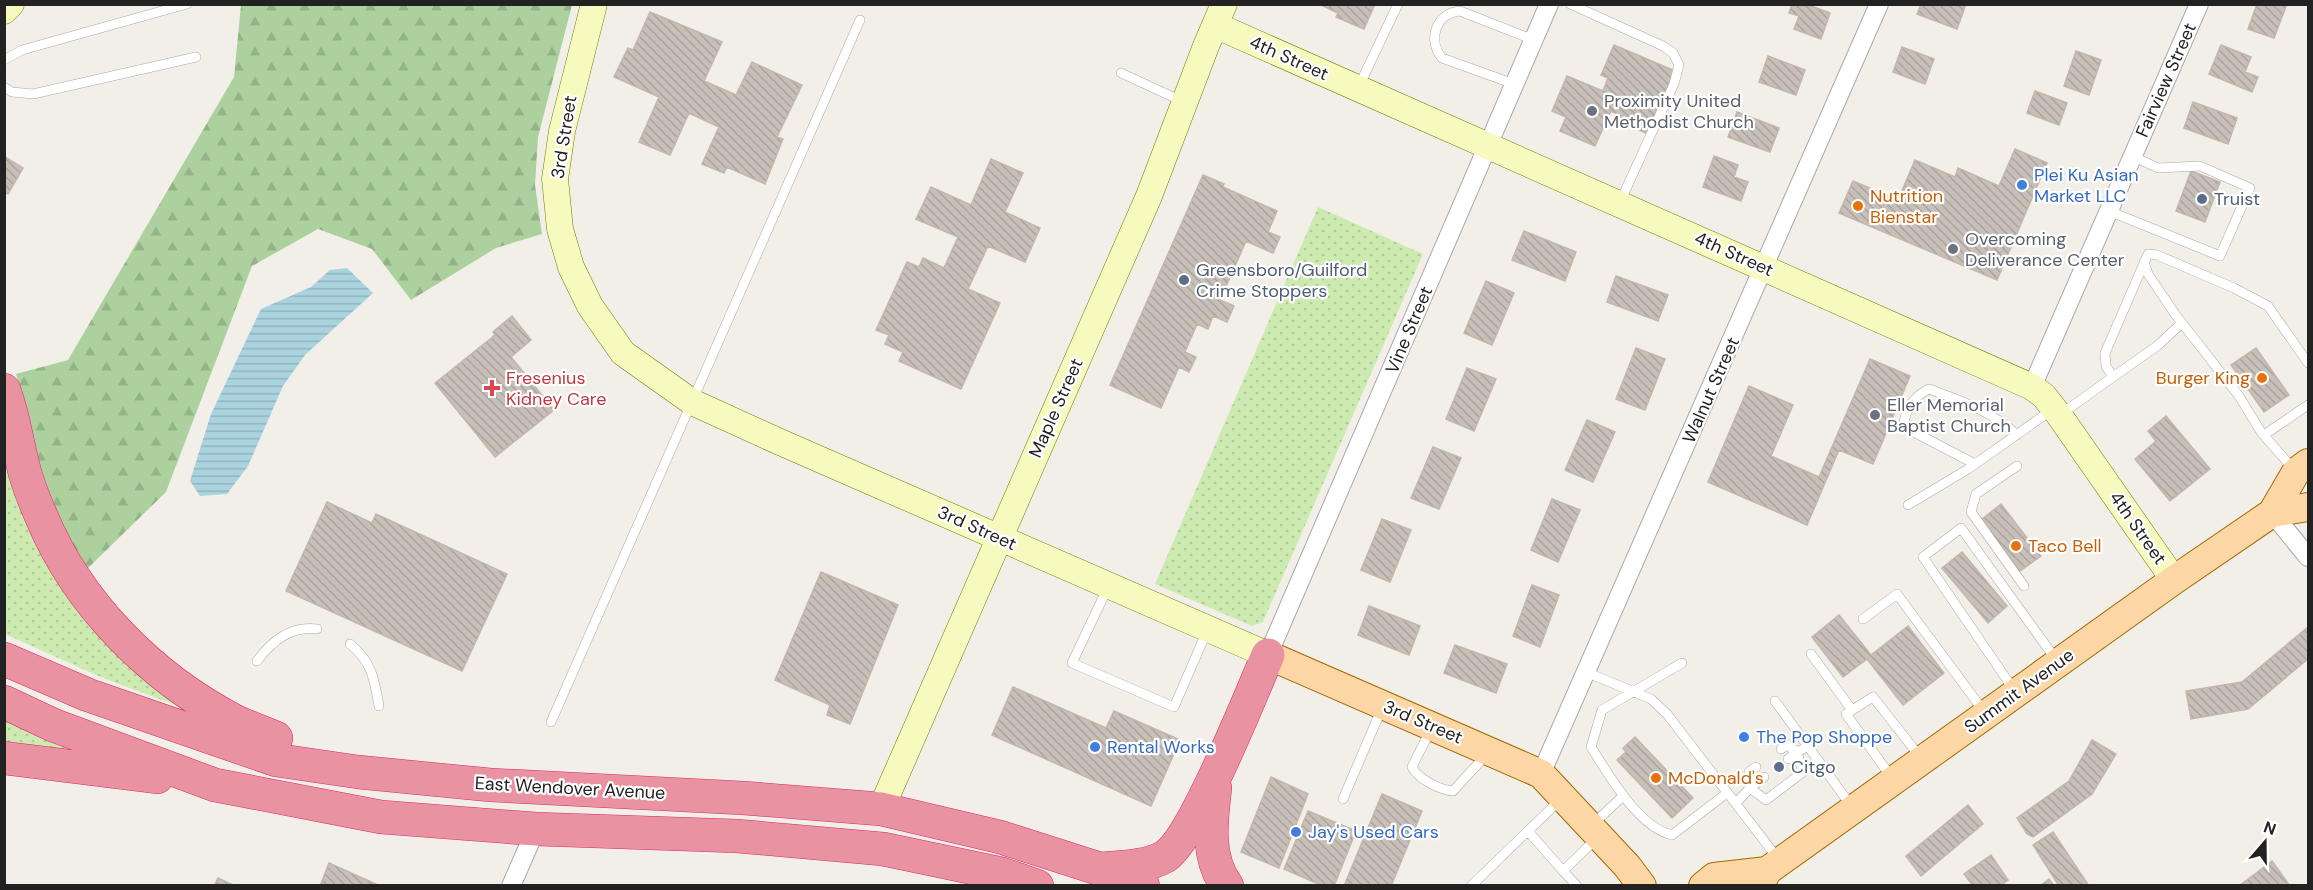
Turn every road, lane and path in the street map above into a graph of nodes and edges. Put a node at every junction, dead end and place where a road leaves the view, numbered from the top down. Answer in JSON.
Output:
{"nodes":[{"id":1,"x":11,"y":4,"type":"edge"},
{"id":2,"x":187,"y":4,"type":"edge"},
{"id":3,"x":594,"y":4,"type":"edge"},
{"id":4,"x":1398,"y":4,"type":"edge"},
{"id":5,"x":1549,"y":4,"type":"edge"},
{"id":6,"x":1570,"y":4,"type":"edge"},
{"id":7,"x":1879,"y":4,"type":"edge"},
{"id":8,"x":2199,"y":4,"type":"edge"},
{"id":9,"x":4,"y":11,"type":"edge"},
{"id":10,"x":1220,"y":15,"type":"edge"},
{"id":11,"x":860,"y":20,"type":"dead end"},
{"id":12,"x":1534,"y":40,"type":"junction"},
{"id":13,"x":196,"y":57,"type":"dead end"},
{"id":14,"x":4,"y":60,"type":"edge"},
{"id":15,"x":1121,"y":74,"type":"dead end"},
{"id":16,"x":1514,"y":84,"type":"junction"},
{"id":17,"x":4,"y":87,"type":"edge"},
{"id":18,"x":1358,"y":88,"type":"junction"},
{"id":19,"x":1184,"y":102,"type":"junction"},
{"id":20,"x":1488,"y":147,"type":"junction"},
{"id":21,"x":2132,"y":156,"type":"junction"},
{"id":22,"x":1620,"y":204,"type":"junction"},
{"id":23,"x":2109,"y":211,"type":"junction"},
{"id":24,"x":2144,"y":262,"type":"junction"},
{"id":25,"x":1765,"y":268,"type":"junction"},
{"id":26,"x":2182,"y":323,"type":"junction"},
{"id":27,"x":2308,"y":363,"type":"edge"},
{"id":28,"x":2113,"y":377,"type":"junction"},
{"id":29,"x":2032,"y":387,"type":"junction"},
{"id":30,"x":4,"y":390,"type":"edge"},
{"id":31,"x":692,"y":402,"type":"junction"},
{"id":32,"x":2308,"y":405,"type":"edge"},
{"id":33,"x":2056,"y":412,"type":"junction"},
{"id":34,"x":2017,"y":435,"type":"junction"},
{"id":35,"x":2264,"y":435,"type":"junction"},
{"id":36,"x":1976,"y":464,"type":"junction"},
{"id":37,"x":2017,"y":466,"type":"dead end"},
{"id":38,"x":2302,"y":468,"type":"edge"},
{"id":39,"x":1908,"y":505,"type":"dead end"},
{"id":40,"x":2308,"y":507,"type":"edge"},
{"id":41,"x":2272,"y":513,"type":"junction"},
{"id":42,"x":999,"y":538,"type":"junction"},
{"id":43,"x":2308,"y":557,"type":"edge"},
{"id":44,"x":2174,"y":580,"type":"junction"},
{"id":45,"x":1109,"y":585,"type":"junction"},
{"id":46,"x":2024,"y":586,"type":"dead end"},
{"id":47,"x":1863,"y":619,"type":"dead end"},
{"id":48,"x":317,"y":629,"type":"dead end"},
{"id":49,"x":1208,"y":629,"type":"junction"},
{"id":50,"x":350,"y":644,"type":"dead end"},
{"id":51,"x":1811,"y":654,"type":"dead end"},
{"id":52,"x":1268,"y":655,"type":"junction"},
{"id":53,"x":4,"y":659,"type":"edge"},
{"id":54,"x":256,"y":661,"type":"dead end"},
{"id":55,"x":2059,"y":662,"type":"junction"},
{"id":56,"x":1682,"y":663,"type":"dead end"},
{"id":57,"x":1586,"y":672,"type":"junction"},
{"id":58,"x":1631,"y":692,"type":"junction"},
{"id":59,"x":2016,"y":693,"type":"junction"},
{"id":60,"x":1775,"y":701,"type":"dead end"},
{"id":61,"x":4,"y":702,"type":"edge"},
{"id":62,"x":1383,"y":705,"type":"junction"},
{"id":63,"x":379,"y":706,"type":"dead end"},
{"id":64,"x":1852,"y":710,"type":"junction"},
{"id":65,"x":1986,"y":715,"type":"junction"},
{"id":66,"x":551,"y":722,"type":"dead end"},
{"id":67,"x":1431,"y":726,"type":"junction"},
{"id":68,"x":1807,"y":747,"type":"junction"},
{"id":69,"x":1781,"y":749,"type":"dead end"},
{"id":70,"x":1489,"y":751,"type":"junction"},
{"id":71,"x":1797,"y":752,"type":"junction"},
{"id":72,"x":4,"y":758,"type":"edge"},
{"id":73,"x":1788,"y":759,"type":"dead end"},
{"id":74,"x":1923,"y":760,"type":"junction"},
{"id":75,"x":1756,"y":767,"type":"dead end"},
{"id":76,"x":358,"y":772,"type":"junction"},
{"id":77,"x":1541,"y":774,"type":"junction"},
{"id":78,"x":1216,"y":775,"type":"junction"},
{"id":79,"x":1764,"y":777,"type":"dead end"},
{"id":80,"x":1893,"y":781,"type":"junction"},
{"id":81,"x":215,"y":785,"type":"junction"},
{"id":82,"x":1750,"y":788,"type":"junction"},
{"id":83,"x":1727,"y":793,"type":"junction"},
{"id":84,"x":1623,"y":796,"type":"junction"},
{"id":85,"x":1562,"y":797,"type":"junction"},
{"id":86,"x":1343,"y":799,"type":"dead end"},
{"id":87,"x":1736,"y":802,"type":"junction"},
{"id":88,"x":881,"y":808,"type":"junction"},
{"id":89,"x":1853,"y":809,"type":"junction"},
{"id":90,"x":536,"y":829,"type":"junction"},
{"id":91,"x":1528,"y":831,"type":"junction"},
{"id":92,"x":1594,"y":832,"type":"junction"},
{"id":93,"x":804,"y":841,"type":"junction"},
{"id":94,"x":883,"y":849,"type":"junction"},
{"id":95,"x":1100,"y":869,"type":"junction"},
{"id":96,"x":1563,"y":871,"type":"junction"},
{"id":97,"x":1769,"y":873,"type":"edge"},
{"id":98,"x":510,"y":885,"type":"edge"},
{"id":99,"x":951,"y":885,"type":"edge"},
{"id":100,"x":1037,"y":885,"type":"edge"},
{"id":101,"x":1143,"y":885,"type":"edge"},
{"id":102,"x":1227,"y":885,"type":"edge"},
{"id":103,"x":1471,"y":885,"type":"edge"},
{"id":104,"x":1577,"y":885,"type":"edge"},
{"id":105,"x":1642,"y":885,"type":"edge"},
{"id":106,"x":1703,"y":885,"type":"edge"}],
"edges":[{"from":1,"to":9,"type":"street"},
{"from":2,"to":14,"type":"lane"},
{"from":3,"to":31,"type":"street","name":"3rd Street"},
{"from":4,"to":18,"type":"lane"},
{"from":5,"to":12,"type":"street","name":"Vine Street"},
{"from":6,"to":22,"type":"lane"},
{"from":7,"to":25,"type":"street","name":"Walnut Street"},
{"from":8,"to":21,"type":"street","name":"Fairview Street"},
{"from":10,"to":18,"type":"street","name":"4th Street"},
{"from":10,"to":19,"type":"street","name":"Maple Street"},
{"from":11,"to":31,"type":"lane"},
{"from":12,"to":16,"type":"street","name":"Vine Street"},
{"from":12,"to":16,"type":"lane"},
{"from":13,"to":17,"type":"lane"},
{"from":15,"to":19,"type":"lane"},
{"from":16,"to":20,"type":"street","name":"Vine Street"},
{"from":18,"to":20,"type":"street","name":"4th Street"},
{"from":19,"to":42,"type":"street","name":"Maple Street"},
{"from":20,"to":22,"type":"street","name":"4th Street"},
{"from":20,"to":52,"type":"street","name":"Vine Street"},
{"from":21,"to":23,"type":"street","name":"Fairview Street"},
{"from":21,"to":23,"type":"lane"},
{"from":22,"to":25,"type":"street","name":"4th Street"},
{"from":23,"to":29,"type":"street","name":"Fairview Street"},
{"from":24,"to":26,"type":"lane"},
{"from":24,"to":27,"type":"lane"},
{"from":24,"to":28,"type":"lane"},
{"from":25,"to":29,"type":"street","name":"4th Street"},
{"from":25,"to":57,"type":"street","name":"Walnut Street"},
{"from":26,"to":28,"type":"lane"},
{"from":26,"to":35,"type":"lane"},
{"from":28,"to":33,"type":"lane"},
{"from":29,"to":33,"type":"street","name":"4th Street"},
{"from":30,"to":76,"type":"highway"},
{"from":31,"to":42,"type":"street","name":"3rd Street"},
{"from":31,"to":66,"type":"lane"},
{"from":32,"to":35,"type":"lane"},
{"from":33,"to":34,"type":"lane"},
{"from":33,"to":44,"type":"street","name":"4th Street"},
{"from":34,"to":36,"type":"lane"},
{"from":34,"to":36,"type":"lane"},
{"from":35,"to":38,"type":"lane"},
{"from":36,"to":39,"type":"lane"},
{"from":37,"to":46,"type":"lane"},
{"from":38,"to":41,"type":"main road","name":"Summit Avenue"},
{"from":40,"to":41,"type":"main road","name":"Summit Avenue"},
{"from":41,"to":43,"type":"street"},
{"from":41,"to":44,"type":"main road","name":"Summit Avenue"},
{"from":42,"to":45,"type":"street","name":"3rd Street"},
{"from":42,"to":88,"type":"street","name":"Maple Street"},
{"from":44,"to":55,"type":"main road","name":"Summit Avenue"},
{"from":45,"to":49,"type":"street","name":"3rd Street"},
{"from":45,"to":49,"type":"lane"},
{"from":47,"to":65,"type":"lane"},
{"from":48,"to":54,"type":"lane"},
{"from":49,"to":52,"type":"street","name":"3rd Street"},
{"from":50,"to":63,"type":"lane"},
{"from":51,"to":64,"type":"lane"},
{"from":52,"to":62,"type":"main road","name":"3rd Street"},
{"from":52,"to":78,"type":"highway"},
{"from":53,"to":76,"type":"highway","name":"East Wendover Avenue"},
{"from":55,"to":59,"type":"main road","name":"Summit Avenue"},
{"from":55,"to":59,"type":"lane"},
{"from":56,"to":58,"type":"lane"},
{"from":57,"to":58,"type":"lane"},
{"from":57,"to":77,"type":"street","name":"Walnut Street"},
{"from":58,"to":83,"type":"lane"},
{"from":58,"to":84,"type":"lane"},
{"from":59,"to":65,"type":"main road","name":"Summit Avenue"},
{"from":60,"to":68,"type":"lane"},
{"from":61,"to":81,"type":"highway"},
{"from":62,"to":67,"type":"main road","name":"3rd Street"},
{"from":62,"to":86,"type":"lane"},
{"from":64,"to":74,"type":"lane"},
{"from":64,"to":80,"type":"lane"},
{"from":65,"to":74,"type":"main road","name":"Summit Avenue"},
{"from":67,"to":70,"type":"main road","name":"3rd Street"},
{"from":67,"to":70,"type":"lane"},
{"from":68,"to":71,"type":"lane"},
{"from":68,"to":89,"type":"lane"},
{"from":69,"to":71,"type":"lane"},
{"from":70,"to":77,"type":"main road","name":"3rd Street"},
{"from":71,"to":73,"type":"lane"},
{"from":71,"to":82,"type":"lane"},
{"from":72,"to":81,"type":"highway"},
{"from":74,"to":80,"type":"main road","name":"Summit Avenue"},
{"from":75,"to":82,"type":"lane"},
{"from":76,"to":88,"type":"highway","name":"East Wendover Avenue"},
{"from":77,"to":85,"type":"main road","name":"3rd Street"},
{"from":78,"to":95,"type":"highway"},
{"from":78,"to":102,"type":"highway"},
{"from":79,"to":82,"type":"lane"},
{"from":80,"to":89,"type":"main road","name":"Summit Avenue"},
{"from":81,"to":90,"type":"highway"},
{"from":82,"to":87,"type":"lane"},
{"from":83,"to":84,"type":"lane"},
{"from":83,"to":87,"type":"lane"},
{"from":84,"to":92,"type":"lane"},
{"from":85,"to":91,"type":"lane"},
{"from":85,"to":92,"type":"main road","name":"3rd Street"},
{"from":87,"to":97,"type":"lane"},
{"from":88,"to":93,"type":"highway"},
{"from":88,"to":95,"type":"highway","name":"East Wendover Avenue"},
{"from":89,"to":97,"type":"main road","name":"Summit Avenue"},
{"from":90,"to":93,"type":"highway"},
{"from":90,"to":98,"type":"street"},
{"from":91,"to":96,"type":"lane"},
{"from":91,"to":103,"type":"lane"},
{"from":92,"to":96,"type":"lane"},
{"from":92,"to":105,"type":"main road","name":"3rd Street"},
{"from":93,"to":94,"type":"highway"},
{"from":94,"to":99,"type":"highway"},
{"from":94,"to":100,"type":"highway"},
{"from":95,"to":101,"type":"highway","name":"East Wendover Avenue"},
{"from":96,"to":104,"type":"lane"},
{"from":97,"to":106,"type":"main road","name":"Summit Avenue"}]}
